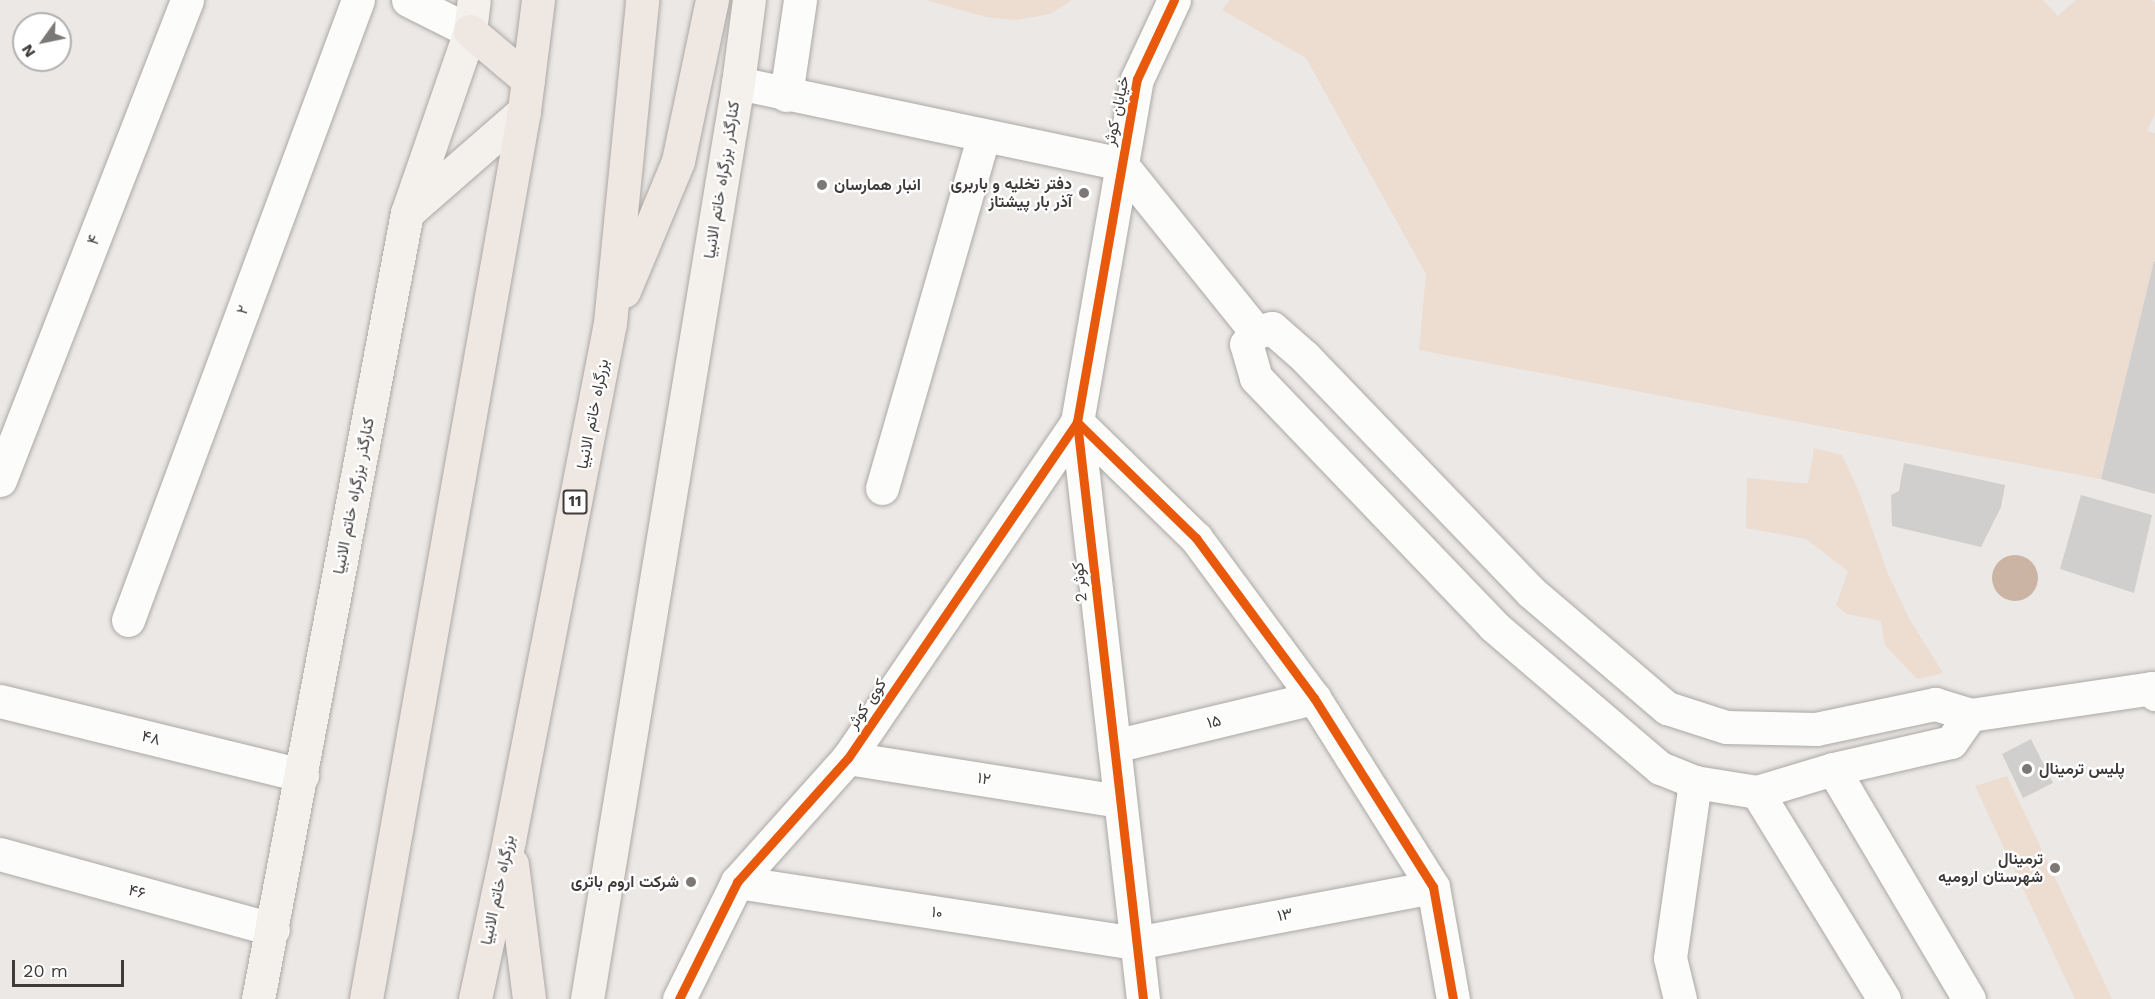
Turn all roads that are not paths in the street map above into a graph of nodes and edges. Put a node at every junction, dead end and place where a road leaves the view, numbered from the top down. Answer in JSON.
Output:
{"nodes":[{"id":1,"x":187,"y":0,"type":"edge"},
{"id":2,"x":358,"y":0,"type":"edge"},
{"id":3,"x":408,"y":0,"type":"edge"},
{"id":4,"x":538,"y":0,"type":"edge"},
{"id":5,"x":642,"y":0,"type":"edge"},
{"id":6,"x":712,"y":0,"type":"edge"},
{"id":7,"x":748,"y":0,"type":"edge"},
{"id":8,"x":800,"y":0,"type":"edge"},
{"id":9,"x":1174,"y":0,"type":"edge"},
{"id":10,"x":469,"y":10,"type":"edge"},
{"id":11,"x":738,"y":83,"type":"junction"},
{"id":12,"x":786,"y":95,"type":"junction"},
{"id":13,"x":526,"y":96,"type":"junction"},
{"id":14,"x":984,"y":135,"type":"junction"},
{"id":15,"x":1121,"y":164,"type":"junction"},
{"id":16,"x":406,"y":213,"type":"junction"},
{"id":17,"x":610,"y":323,"type":"junction"},
{"id":18,"x":1256,"y":332,"type":"junction"},
{"id":19,"x":1077,"y":422,"type":"junction"},
{"id":20,"x":0,"y":480,"type":"edge"},
{"id":21,"x":882,"y":488,"type":"dead end"},
{"id":22,"x":128,"y":620,"type":"dead end"},
{"id":23,"x":2155,"y":694,"type":"edge"},
{"id":24,"x":1314,"y":698,"type":"junction"},
{"id":25,"x":0,"y":701,"type":"edge"},
{"id":26,"x":1970,"y":715,"type":"junction"},
{"id":27,"x":1114,"y":746,"type":"junction"},
{"id":28,"x":848,"y":758,"type":"junction"},
{"id":29,"x":1833,"y":770,"type":"junction"},
{"id":30,"x":302,"y":775,"type":"junction"},
{"id":31,"x":1695,"y":783,"type":"junction"},
{"id":32,"x":1756,"y":792,"type":"junction"},
{"id":33,"x":1119,"y":801,"type":"junction"},
{"id":34,"x":509,"y":840,"type":"junction"},
{"id":35,"x":0,"y":854,"type":"edge"},
{"id":36,"x":737,"y":882,"type":"junction"},
{"id":37,"x":1433,"y":887,"type":"junction"},
{"id":38,"x":273,"y":929,"type":"junction"},
{"id":39,"x":1136,"y":943,"type":"junction"},
{"id":40,"x":258,"y":999,"type":"edge"},
{"id":41,"x":366,"y":999,"type":"edge"},
{"id":42,"x":475,"y":999,"type":"edge"},
{"id":43,"x":529,"y":999,"type":"edge"},
{"id":44,"x":587,"y":999,"type":"edge"},
{"id":45,"x":679,"y":999,"type":"edge"},
{"id":46,"x":1143,"y":999,"type":"edge"},
{"id":47,"x":1453,"y":999,"type":"edge"},
{"id":48,"x":1680,"y":999,"type":"edge"},
{"id":49,"x":1884,"y":999,"type":"edge"},
{"id":50,"x":1969,"y":999,"type":"edge"}],
"edges":[{"from":1,"to":20,"type":"street","name":"۴"},
{"from":2,"to":22,"type":"street","name":"۲"},
{"from":3,"to":10,"type":"street"},
{"from":4,"to":13,"type":"highway"},
{"from":5,"to":17,"type":"highway","name":"بزرگراه خاتم الانبیا","number":"11"},
{"from":6,"to":17,"type":"highway"},
{"from":7,"to":11,"type":"main road","name":"کنارگذر بزرگراه خاتم الانبیا"},
{"from":8,"to":12,"type":"street"},
{"from":9,"to":15,"type":"street","name":"خیابان کوثر"},
{"from":10,"to":13,"type":"highway"},
{"from":10,"to":16,"type":"main road","name":"کنارگذر بزرگراه خاتم الانبیا"},
{"from":11,"to":12,"type":"street"},
{"from":11,"to":44,"type":"main road","name":"کنارگذر بزرگراه خاتم الانبیا"},
{"from":12,"to":14,"type":"street"},
{"from":13,"to":16,"type":"main road"},
{"from":13,"to":41,"type":"highway"},
{"from":14,"to":15,"type":"street"},
{"from":14,"to":21,"type":"street"},
{"from":15,"to":18,"type":"street"},
{"from":15,"to":19,"type":"street","name":"کوثر 2"},
{"from":16,"to":30,"type":"main road","name":"کنارگذر بزرگراه خاتم الانبیا"},
{"from":17,"to":34,"type":"highway","name":"بزرگراه خاتم الانبیا","number":"11"},
{"from":18,"to":26,"type":"street"},
{"from":18,"to":31,"type":"street"},
{"from":19,"to":24,"type":"street"},
{"from":19,"to":27,"type":"street","name":"کوثر 2"},
{"from":19,"to":28,"type":"street","name":"کوی کوثر"},
{"from":23,"to":26,"type":"street"},
{"from":24,"to":27,"type":"street","name":"۱۵"},
{"from":24,"to":37,"type":"street"},
{"from":25,"to":30,"type":"street","name":"۴۸"},
{"from":26,"to":29,"type":"street"},
{"from":27,"to":33,"type":"street","name":"کوثر 2"},
{"from":28,"to":33,"type":"street","name":"۱۲"},
{"from":28,"to":36,"type":"street","name":"کوی کوثر"},
{"from":29,"to":32,"type":"street"},
{"from":29,"to":50,"type":"street"},
{"from":30,"to":38,"type":"main road","name":"کنارگذر بزرگراه خاتم الانبیا"},
{"from":31,"to":32,"type":"street"},
{"from":31,"to":48,"type":"street"},
{"from":32,"to":49,"type":"street"},
{"from":33,"to":39,"type":"street","name":"کوثر 2"},
{"from":34,"to":42,"type":"highway","name":"بزرگراه خاتم الانبیا","number":"11"},
{"from":34,"to":43,"type":"highway"},
{"from":35,"to":38,"type":"street","name":"۴۶"},
{"from":36,"to":39,"type":"street","name":"۱۰"},
{"from":36,"to":45,"type":"street","name":"کوی کوثر"},
{"from":37,"to":39,"type":"street","name":"۱۳"},
{"from":37,"to":47,"type":"street"},
{"from":38,"to":40,"type":"main road","name":"کنارگذر بزرگراه خاتم الانبیا"},
{"from":39,"to":46,"type":"street","name":"کوثر 2"}]}
